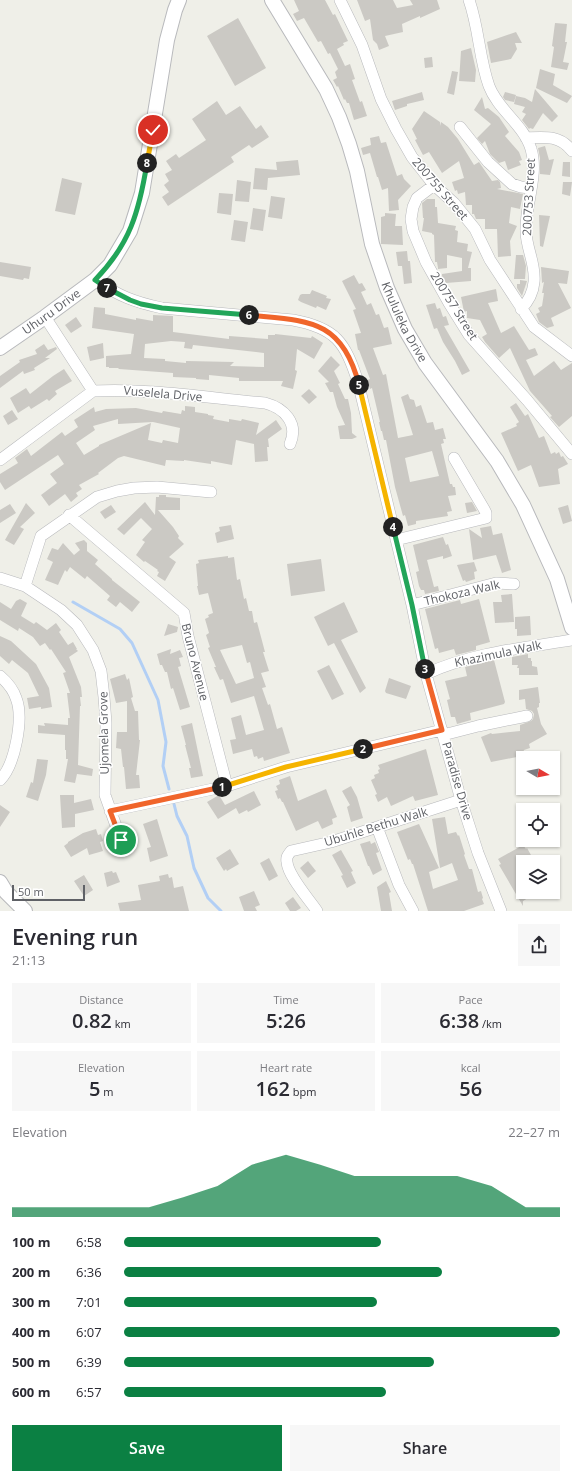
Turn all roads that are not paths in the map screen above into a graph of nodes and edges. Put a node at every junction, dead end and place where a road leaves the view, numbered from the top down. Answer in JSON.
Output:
{"nodes":[{"id":1,"x":179,"y":0,"type":"edge"},
{"id":2,"x":272,"y":0,"type":"edge"},
{"id":3,"x":340,"y":0,"type":"edge"},
{"id":4,"x":469,"y":0,"type":"edge"},
{"id":5,"x":460,"y":127,"type":"dead end"},
{"id":6,"x":526,"y":138,"type":"junction"},
{"id":7,"x":572,"y":151,"type":"edge"},
{"id":8,"x":434,"y":184,"type":"junction"},
{"id":9,"x":530,"y":188,"type":"junction"},
{"id":10,"x":95,"y":280,"type":"junction"},
{"id":11,"x":521,"y":309,"type":"junction"},
{"id":12,"x":45,"y":317,"type":"junction"},
{"id":13,"x":0,"y":348,"type":"edge"},
{"id":14,"x":572,"y":356,"type":"edge"},
{"id":15,"x":93,"y":391,"type":"junction"},
{"id":16,"x":290,"y":444,"type":"dead end"},
{"id":17,"x":572,"y":454,"type":"edge"},
{"id":18,"x":454,"y":458,"type":"dead end"},
{"id":19,"x":0,"y":460,"type":"edge"},
{"id":20,"x":211,"y":492,"type":"dead end"},
{"id":21,"x":69,"y":515,"type":"junction"},
{"id":22,"x":396,"y":540,"type":"junction"},
{"id":23,"x":0,"y":578,"type":"edge"},
{"id":24,"x":514,"y":584,"type":"dead end"},
{"id":25,"x":24,"y":586,"type":"junction"},
{"id":26,"x":412,"y":605,"type":"junction"},
{"id":27,"x":572,"y":628,"type":"edge"},
{"id":28,"x":572,"y":640,"type":"edge"},
{"id":29,"x":426,"y":674,"type":"junction"},
{"id":30,"x":0,"y":676,"type":"edge"},
{"id":31,"x":527,"y":716,"type":"dead end"},
{"id":32,"x":443,"y":733,"type":"junction"},
{"id":33,"x":0,"y":780,"type":"edge"},
{"id":34,"x":227,"y":786,"type":"junction"},
{"id":35,"x":461,"y":800,"type":"junction"},
{"id":36,"x":110,"y":811,"type":"junction"},
{"id":37,"x":377,"y":827,"type":"junction"},
{"id":38,"x":121,"y":840,"type":"dead end"},
{"id":39,"x":0,"y":882,"type":"edge"},
{"id":40,"x":25,"y":911,"type":"edge"},
{"id":41,"x":317,"y":911,"type":"edge"},
{"id":42,"x":413,"y":911,"type":"edge"},
{"id":43,"x":501,"y":911,"type":"edge"}],
"edges":[{"from":1,"to":10,"type":"street","name":"Uhuru Drive"},
{"from":2,"to":27,"type":"street","name":"Khululeka Drive"},
{"from":3,"to":8,"type":"street","name":"200755 Street"},
{"from":4,"to":6,"type":"street","name":"200753 Street"},
{"from":5,"to":9,"type":"street"},
{"from":6,"to":7,"type":"street"},
{"from":6,"to":9,"type":"street","name":"200753 Street"},
{"from":8,"to":11,"type":"street","name":"200755 Street"},
{"from":8,"to":17,"type":"street","name":"200757 Street"},
{"from":9,"to":11,"type":"street","name":"200753 Street"},
{"from":10,"to":12,"type":"street","name":"Uhuru Drive"},
{"from":10,"to":22,"type":"street","name":"Paradise Drive"},
{"from":11,"to":14,"type":"street","name":"200755 Street"},
{"from":12,"to":13,"type":"street","name":"Uhuru Drive"},
{"from":12,"to":15,"type":"street"},
{"from":15,"to":16,"type":"street","name":"Vuselela Drive"},
{"from":15,"to":19,"type":"street"},
{"from":18,"to":22,"type":"street"},
{"from":20,"to":21,"type":"street"},
{"from":21,"to":25,"type":"street"},
{"from":21,"to":34,"type":"street","name":"Bruno Avenue"},
{"from":22,"to":26,"type":"street","name":"Paradise Drive"},
{"from":23,"to":25,"type":"street","name":"Ujomela Grove"},
{"from":24,"to":26,"type":"street","name":"Thokoza Walk"},
{"from":25,"to":36,"type":"street","name":"Ujomela Grove"},
{"from":26,"to":29,"type":"street","name":"Paradise Drive"},
{"from":28,"to":29,"type":"street","name":"Khazimula Walk"},
{"from":29,"to":32,"type":"street","name":"Paradise Drive"},
{"from":30,"to":33,"type":"street"},
{"from":31,"to":32,"type":"street"},
{"from":32,"to":34,"type":"street"},
{"from":32,"to":35,"type":"street","name":"Paradise Drive"},
{"from":34,"to":36,"type":"street"},
{"from":35,"to":37,"type":"street","name":"Ubuhle Bethu Walk"},
{"from":35,"to":43,"type":"street","name":"Paradise Drive"},
{"from":36,"to":38,"type":"street","name":"Ujomela Grove"},
{"from":37,"to":41,"type":"street","name":"Ubuhle Bethu Walk"},
{"from":37,"to":42,"type":"street"},
{"from":39,"to":40,"type":"street"}]}
